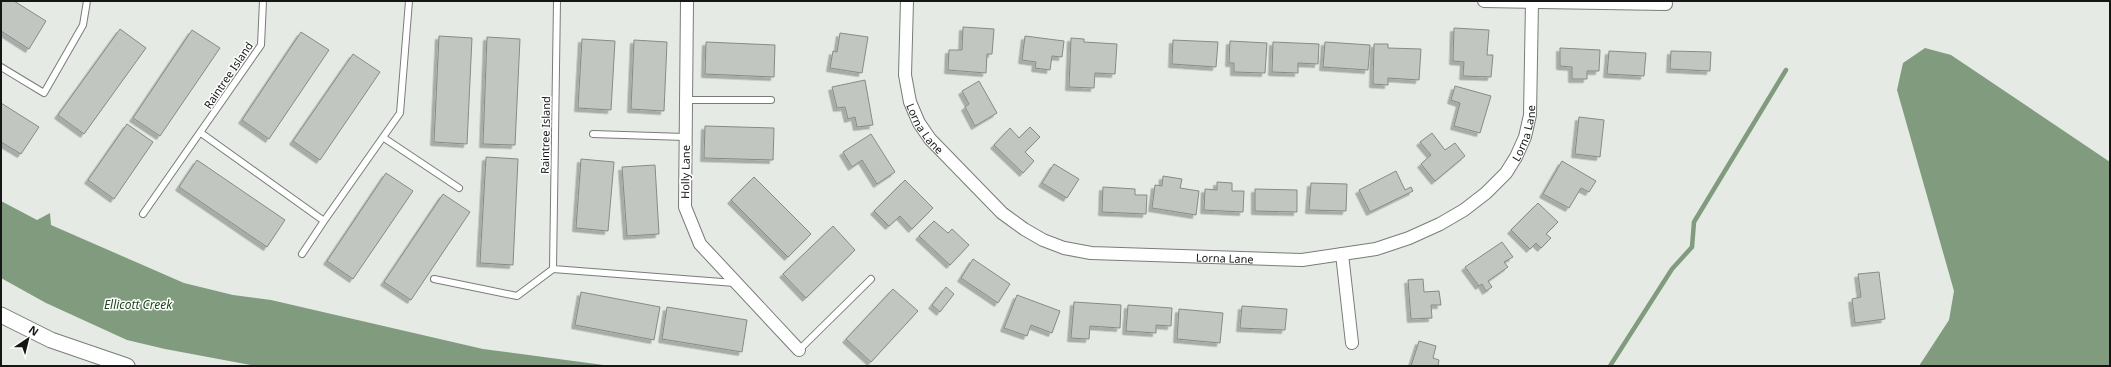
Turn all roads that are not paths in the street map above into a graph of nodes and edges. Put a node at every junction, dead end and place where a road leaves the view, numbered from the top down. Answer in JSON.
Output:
{"nodes":[{"id":1,"x":87,"y":1,"type":"edge"},
{"id":2,"x":263,"y":1,"type":"edge"},
{"id":3,"x":409,"y":1,"type":"edge"},
{"id":4,"x":557,"y":1,"type":"edge"},
{"id":5,"x":687,"y":1,"type":"edge"},
{"id":6,"x":907,"y":1,"type":"edge"},
{"id":7,"x":1484,"y":1,"type":"edge"},
{"id":8,"x":1532,"y":2,"type":"edge"},
{"id":9,"x":1666,"y":4,"type":"dead end"},
{"id":10,"x":1,"y":68,"type":"edge"},
{"id":11,"x":686,"y":100,"type":"junction"},
{"id":12,"x":771,"y":100,"type":"dead end"},
{"id":13,"x":201,"y":133,"type":"junction"},
{"id":14,"x":593,"y":134,"type":"dead end"},
{"id":15,"x":685,"y":137,"type":"junction"},
{"id":16,"x":384,"y":138,"type":"junction"},
{"id":17,"x":459,"y":188,"type":"dead end"},
{"id":18,"x":143,"y":214,"type":"dead end"},
{"id":19,"x":324,"y":221,"type":"junction"},
{"id":20,"x":302,"y":254,"type":"dead end"},
{"id":21,"x":1342,"y":254,"type":"junction"},
{"id":22,"x":553,"y":269,"type":"junction"},
{"id":23,"x":434,"y":279,"type":"dead end"},
{"id":24,"x":871,"y":279,"type":"dead end"},
{"id":25,"x":739,"y":284,"type":"junction"},
{"id":26,"x":1,"y":314,"type":"edge"},
{"id":27,"x":1352,"y":343,"type":"dead end"},
{"id":28,"x":799,"y":350,"type":"joint"},
{"id":29,"x":126,"y":366,"type":"edge"}],
"edges":[{"from":1,"to":10,"type":"lane"},
{"from":2,"to":13,"type":"lane","name":"Raintree Island"},
{"from":3,"to":16,"type":"lane"},
{"from":4,"to":22,"type":"lane","name":"Raintree Island"},
{"from":5,"to":11,"type":"street","name":"Holly Lane"},
{"from":6,"to":21,"type":"street","name":"Lorna Lane"},
{"from":7,"to":8,"type":"street"},
{"from":8,"to":9,"type":"street"},
{"from":8,"to":21,"type":"street","name":"Lorna Lane"},
{"from":11,"to":12,"type":"lane"},
{"from":11,"to":15,"type":"street","name":"Holly Lane"},
{"from":13,"to":18,"type":"lane","name":"Raintree Island"},
{"from":13,"to":19,"type":"lane"},
{"from":14,"to":15,"type":"lane"},
{"from":15,"to":25,"type":"street","name":"Holly Lane"},
{"from":16,"to":17,"type":"lane"},
{"from":16,"to":19,"type":"lane"},
{"from":19,"to":20,"type":"lane"},
{"from":21,"to":27,"type":"street"},
{"from":22,"to":23,"type":"lane"},
{"from":22,"to":25,"type":"lane"},
{"from":24,"to":28,"type":"lane"},
{"from":25,"to":28,"type":"street","name":"Holly Lane"},
{"from":26,"to":29,"type":"street"}]}
